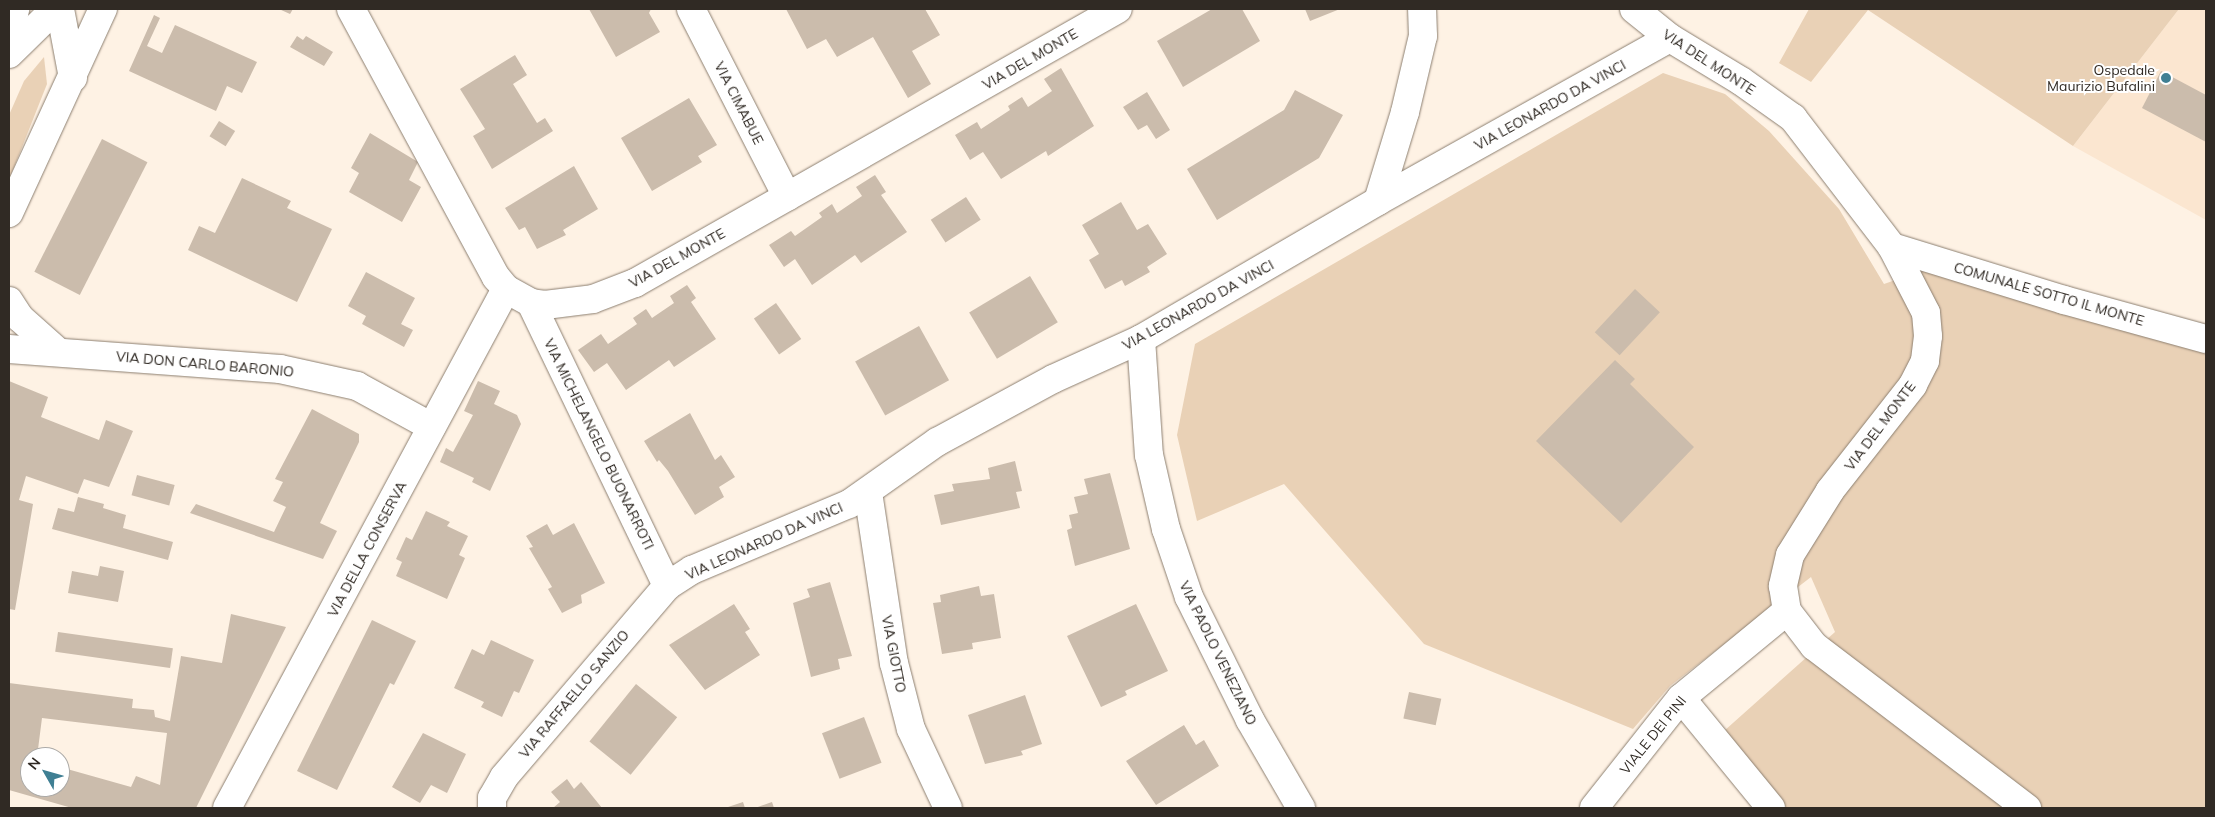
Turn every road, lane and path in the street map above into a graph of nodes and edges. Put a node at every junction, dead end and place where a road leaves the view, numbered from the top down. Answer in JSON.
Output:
{"nodes":[{"id":1,"x":55,"y":9,"type":"edge"},
{"id":2,"x":60,"y":9,"type":"edge"},
{"id":3,"x":103,"y":9,"type":"edge"},
{"id":4,"x":351,"y":9,"type":"edge"},
{"id":5,"x":690,"y":9,"type":"edge"},
{"id":6,"x":1118,"y":9,"type":"edge"},
{"id":7,"x":1422,"y":9,"type":"edge"},
{"id":8,"x":1634,"y":9,"type":"edge"},
{"id":9,"x":1670,"y":38,"type":"junction"},
{"id":10,"x":9,"y":54,"type":"edge"},
{"id":11,"x":73,"y":78,"type":"junction"},
{"id":12,"x":787,"y":197,"type":"junction"},
{"id":13,"x":1378,"y":201,"type":"junction"},
{"id":14,"x":9,"y":213,"type":"edge"},
{"id":15,"x":1892,"y":247,"type":"junction"},
{"id":16,"x":506,"y":289,"type":"junction"},
{"id":17,"x":9,"y":301,"type":"edge"},
{"id":18,"x":531,"y":303,"type":"junction"},
{"id":19,"x":1141,"y":339,"type":"junction"},
{"id":20,"x":2206,"y":339,"type":"edge"},
{"id":21,"x":9,"y":349,"type":"edge"},
{"id":22,"x":57,"y":351,"type":"junction"},
{"id":23,"x":432,"y":427,"type":"junction"},
{"id":24,"x":868,"y":492,"type":"junction"},
{"id":25,"x":667,"y":586,"type":"junction"},
{"id":26,"x":1787,"y":611,"type":"junction"},
{"id":27,"x":1681,"y":698,"type":"junction"},
{"id":28,"x":486,"y":805,"type":"edge"},
{"id":29,"x":227,"y":808,"type":"edge"},
{"id":30,"x":948,"y":808,"type":"edge"},
{"id":31,"x":1301,"y":808,"type":"edge"},
{"id":32,"x":1594,"y":808,"type":"edge"},
{"id":33,"x":1771,"y":808,"type":"edge"},
{"id":34,"x":2028,"y":808,"type":"edge"}],
"edges":[{"from":1,"to":10,"type":"street"},
{"from":2,"to":11,"type":"street"},
{"from":3,"to":11,"type":"street"},
{"from":4,"to":16,"type":"street","name":"VIA DEL MONTE"},
{"from":5,"to":12,"type":"street","name":"VIA CIMABUE"},
{"from":6,"to":12,"type":"street","name":"VIA DEL MONTE"},
{"from":7,"to":13,"type":"street"},
{"from":8,"to":9,"type":"street","name":"VIA DEL MONTE"},
{"from":9,"to":13,"type":"street","name":"VIA LEONARDO DA VINCI"},
{"from":9,"to":15,"type":"street","name":"VIA DEL MONTE"},
{"from":11,"to":14,"type":"street"},
{"from":12,"to":18,"type":"street","name":"VIA DEL MONTE"},
{"from":13,"to":19,"type":"street","name":"VIA LEONARDO DA VINCI"},
{"from":15,"to":20,"type":"street","name":"COMUNALE SOTTO IL MONTE"},
{"from":15,"to":26,"type":"street","name":"VIA DEL MONTE"},
{"from":16,"to":18,"type":"street","name":"VIA DEL MONTE"},
{"from":16,"to":23,"type":"street","name":"VIA DELLA CONSERVA"},
{"from":17,"to":22,"type":"street"},
{"from":18,"to":25,"type":"street","name":"VIA MICHELANGELO BUONARROTI"},
{"from":19,"to":24,"type":"street","name":"VIA LEONARDO DA VINCI"},
{"from":19,"to":31,"type":"street","name":"VIA PAOLO VENEZIANO"},
{"from":21,"to":22,"type":"street","name":"VIA DON CARLO BARONIO"},
{"from":22,"to":23,"type":"street","name":"VIA DON CARLO BARONIO"},
{"from":23,"to":29,"type":"street","name":"VIA DELLA CONSERVA"},
{"from":24,"to":25,"type":"street","name":"VIA LEONARDO DA VINCI"},
{"from":24,"to":30,"type":"street","name":"VIA GIOTTO"},
{"from":25,"to":28,"type":"street","name":"VIA RAFFAELLO SANZIO"},
{"from":26,"to":27,"type":"street","name":"VIALE DEI PINI"},
{"from":26,"to":34,"type":"street","name":"VIA DEL MONTE"},
{"from":27,"to":32,"type":"street","name":"VIALE DEI PINI"},
{"from":27,"to":33,"type":"street"}]}
